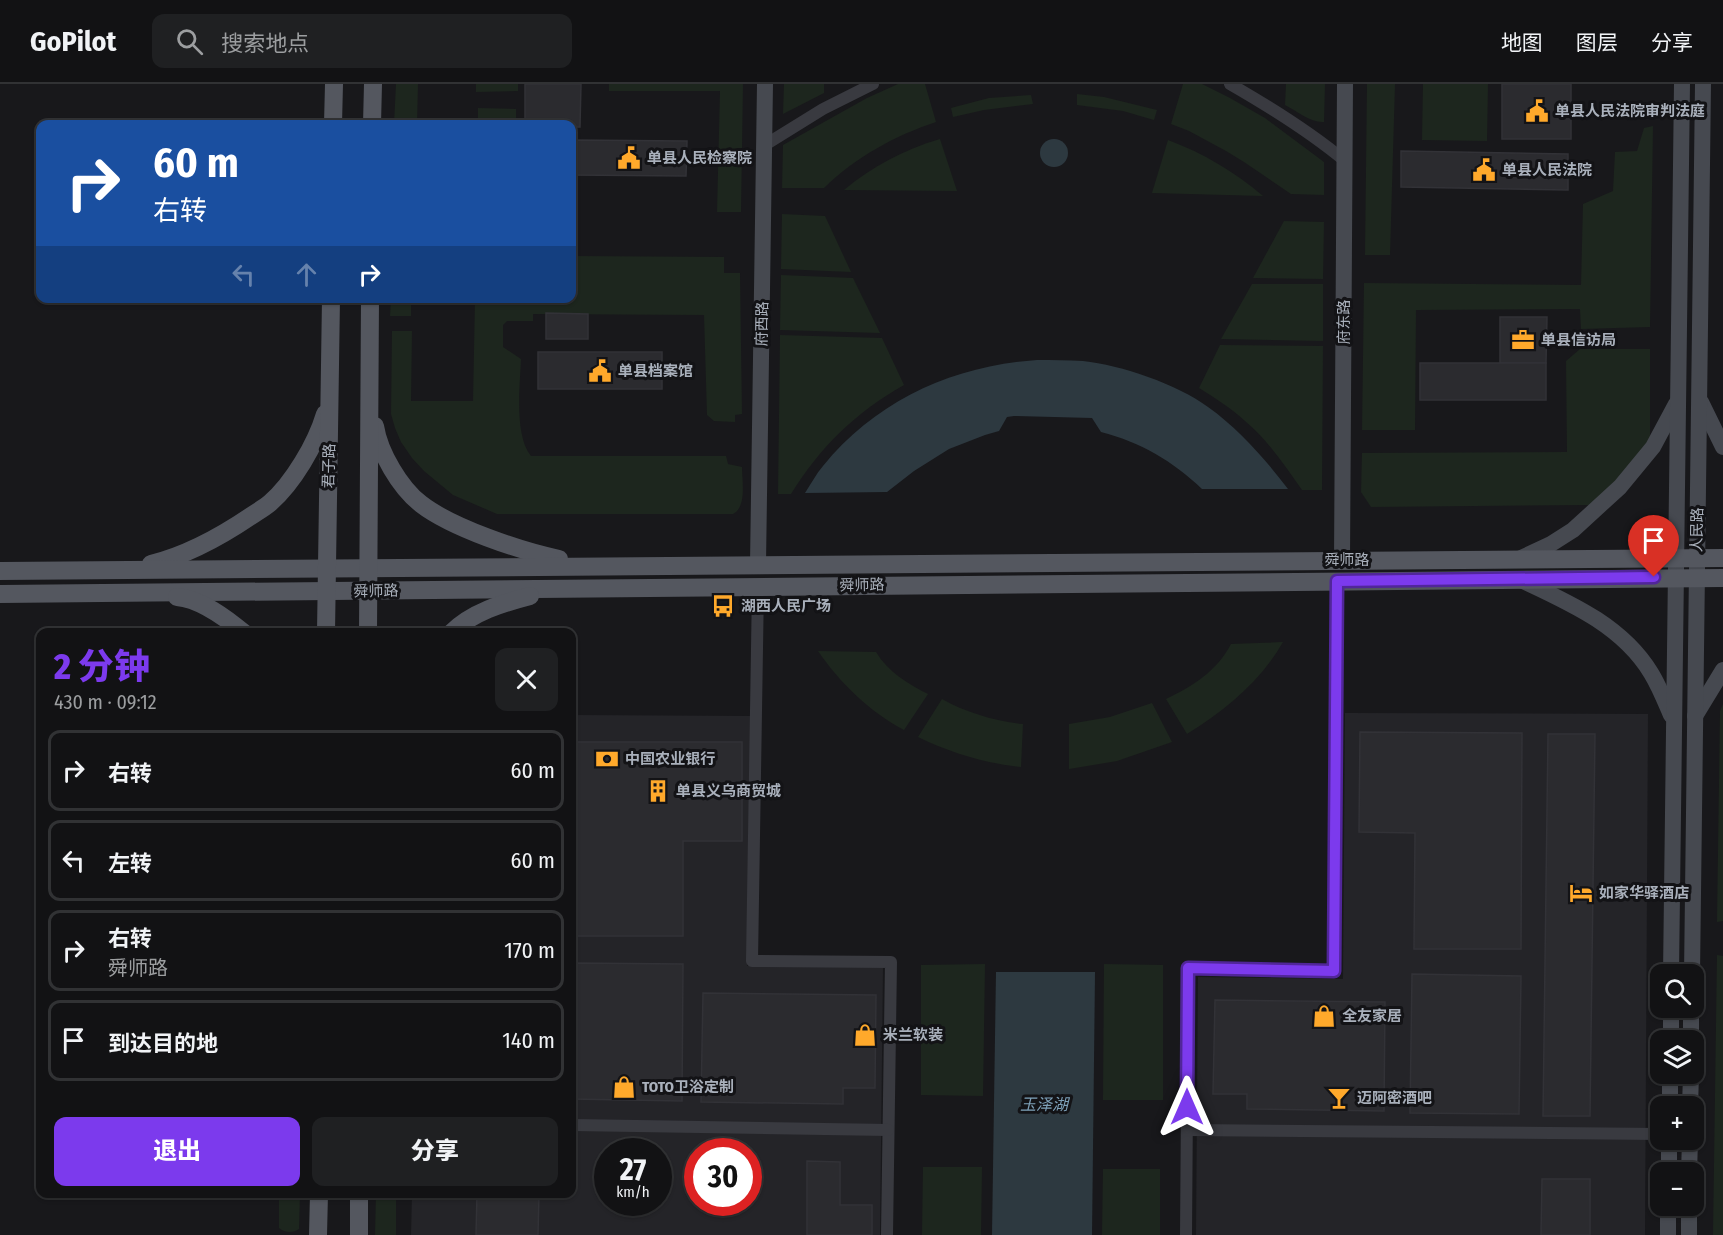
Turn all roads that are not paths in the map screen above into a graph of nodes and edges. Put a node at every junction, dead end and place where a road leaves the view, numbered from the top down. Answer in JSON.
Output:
{"nodes":[{"id":1,"x":334,"y":84,"type":"edge"},
{"id":2,"x":373,"y":84,"type":"edge"},
{"id":3,"x":765,"y":84,"type":"edge"},
{"id":4,"x":873,"y":84,"type":"edge"},
{"id":5,"x":1230,"y":84,"type":"edge"},
{"id":6,"x":1345,"y":84,"type":"edge"},
{"id":7,"x":1682,"y":84,"type":"edge"},
{"id":8,"x":1703,"y":84,"type":"edge"},
{"id":9,"x":333,"y":120,"type":"edge"},
{"id":10,"x":372,"y":120,"type":"edge"},
{"id":11,"x":765,"y":145,"type":"junction"},
{"id":12,"x":1345,"y":161,"type":"junction"},
{"id":13,"x":331,"y":303,"type":"edge"},
{"id":14,"x":370,"y":303,"type":"edge"},
{"id":15,"x":369,"y":394,"type":"junction"},
{"id":16,"x":1699,"y":396,"type":"junction"},
{"id":17,"x":330,"y":398,"type":"junction"},
{"id":18,"x":1678,"y":401,"type":"junction"},
{"id":19,"x":1723,"y":447,"type":"edge"},
{"id":20,"x":1677,"y":558,"type":"junction"},
{"id":21,"x":1697,"y":558,"type":"junction"},
{"id":22,"x":1723,"y":558,"type":"edge"},
{"id":23,"x":1519,"y":559,"type":"junction"},
{"id":24,"x":1342,"y":560,"type":"junction"},
{"id":25,"x":758,"y":564,"type":"junction"},
{"id":26,"x":597,"y":566,"type":"junction"},
{"id":27,"x":327,"y":568,"type":"junction"},
{"id":28,"x":369,"y":568,"type":"junction"},
{"id":29,"x":125,"y":570,"type":"junction"},
{"id":30,"x":0,"y":571,"type":"edge"},
{"id":31,"x":1676,"y":577,"type":"junction"},
{"id":32,"x":1698,"y":578,"type":"junction"},
{"id":33,"x":1723,"y":578,"type":"edge"},
{"id":34,"x":1518,"y":579,"type":"junction"},
{"id":35,"x":1337,"y":581,"type":"junction"},
{"id":36,"x":758,"y":586,"type":"junction"},
{"id":37,"x":569,"y":588,"type":"junction"},
{"id":38,"x":327,"y":591,"type":"junction"},
{"id":39,"x":369,"y":591,"type":"junction"},
{"id":40,"x":127,"y":593,"type":"junction"},
{"id":41,"x":0,"y":594,"type":"edge"},
{"id":42,"x":239,"y":628,"type":"edge"},
{"id":43,"x":326,"y":628,"type":"edge"},
{"id":44,"x":368,"y":628,"type":"edge"},
{"id":45,"x":459,"y":628,"type":"edge"},
{"id":46,"x":1723,"y":670,"type":"edge"},
{"id":47,"x":1695,"y":717,"type":"junction"},
{"id":48,"x":1674,"y":724,"type":"junction"},
{"id":49,"x":1671,"y":964,"type":"edge"},
{"id":50,"x":1692,"y":964,"type":"edge"},
{"id":51,"x":576,"y":1125,"type":"edge"},
{"id":52,"x":888,"y":1130,"type":"junction"},
{"id":53,"x":1187,"y":1130,"type":"junction"},
{"id":54,"x":1650,"y":1134,"type":"edge"},
{"id":55,"x":319,"y":1198,"type":"edge"},
{"id":56,"x":359,"y":1198,"type":"edge"},
{"id":57,"x":1668,"y":1216,"type":"edge"},
{"id":58,"x":1689,"y":1216,"type":"edge"},
{"id":59,"x":318,"y":1235,"type":"edge"},
{"id":60,"x":359,"y":1235,"type":"edge"},
{"id":61,"x":887,"y":1235,"type":"edge"},
{"id":62,"x":1186,"y":1235,"type":"edge"},
{"id":63,"x":1668,"y":1235,"type":"edge"},
{"id":64,"x":1689,"y":1235,"type":"edge"}],
"edges":[{"from":1,"to":9,"type":"main road"},
{"from":2,"to":10,"type":"main road"},
{"from":3,"to":11,"type":"main road","name":"府西路"},
{"from":4,"to":11,"type":"street"},
{"from":5,"to":12,"type":"street"},
{"from":6,"to":12,"type":"main road","name":"府东路"},
{"from":7,"to":18,"type":"main road","name":"人民路"},
{"from":8,"to":16,"type":"main road","name":"人民路"},
{"from":11,"to":25,"type":"main road","name":"府西路"},
{"from":12,"to":24,"type":"main road","name":"府东路"},
{"from":13,"to":17,"type":"main road","name":"君子路"},
{"from":14,"to":15,"type":"main road"},
{"from":15,"to":26,"type":"main road"},
{"from":15,"to":28,"type":"main road"},
{"from":16,"to":19,"type":"main road"},
{"from":16,"to":21,"type":"main road","name":"人民路"},
{"from":17,"to":27,"type":"main road","name":"君子路"},
{"from":17,"to":29,"type":"main road"},
{"from":18,"to":20,"type":"main road","name":"人民路"},
{"from":18,"to":23,"type":"main road"},
{"from":20,"to":21,"type":"main road","name":"舜师路"},
{"from":20,"to":23,"type":"main road","name":"舜师路"},
{"from":20,"to":31,"type":"main road","name":"人民路"},
{"from":21,"to":22,"type":"main road","name":"舜师路"},
{"from":21,"to":32,"type":"main road","name":"人民路"},
{"from":23,"to":24,"type":"main road","name":"舜师路"},
{"from":24,"to":25,"type":"main road","name":"舜师路"},
{"from":25,"to":26,"type":"main road","name":"舜师路"},
{"from":26,"to":28,"type":"main road","name":"舜师路"},
{"from":27,"to":28,"type":"main road","name":"舜师路"},
{"from":27,"to":29,"type":"main road","name":"舜师路"},
{"from":27,"to":38,"type":"main road","name":"君子路"},
{"from":28,"to":39,"type":"main road"},
{"from":29,"to":30,"type":"main road","name":"舜师路"},
{"from":31,"to":32,"type":"main road","name":"舜师路"},
{"from":31,"to":34,"type":"main road","name":"舜师路"},
{"from":31,"to":48,"type":"main road","name":"人民路"},
{"from":32,"to":33,"type":"main road","name":"舜师路"},
{"from":32,"to":47,"type":"main road","name":"人民路"},
{"from":34,"to":35,"type":"main road","name":"舜师路"},
{"from":34,"to":48,"type":"main road"},
{"from":35,"to":36,"type":"main road","name":"舜师路"},
{"from":35,"to":53,"type":"street"},
{"from":36,"to":37,"type":"main road","name":"舜师路"},
{"from":36,"to":52,"type":"street"},
{"from":37,"to":39,"type":"main road","name":"舜师路"},
{"from":37,"to":45,"type":"main road"},
{"from":38,"to":39,"type":"main road","name":"舜师路"},
{"from":38,"to":40,"type":"main road","name":"舜师路"},
{"from":38,"to":43,"type":"main road","name":"君子路"},
{"from":39,"to":44,"type":"main road"},
{"from":40,"to":41,"type":"main road","name":"舜师路"},
{"from":40,"to":42,"type":"main road"},
{"from":46,"to":47,"type":"main road"},
{"from":47,"to":50,"type":"main road","name":"人民路"},
{"from":48,"to":49,"type":"main road","name":"人民路"},
{"from":51,"to":52,"type":"street"},
{"from":52,"to":61,"type":"street"},
{"from":53,"to":54,"type":"street"},
{"from":53,"to":62,"type":"street"},
{"from":55,"to":59,"type":"main road"},
{"from":56,"to":60,"type":"main road"},
{"from":57,"to":63,"type":"main road"},
{"from":58,"to":64,"type":"main road"}]}
